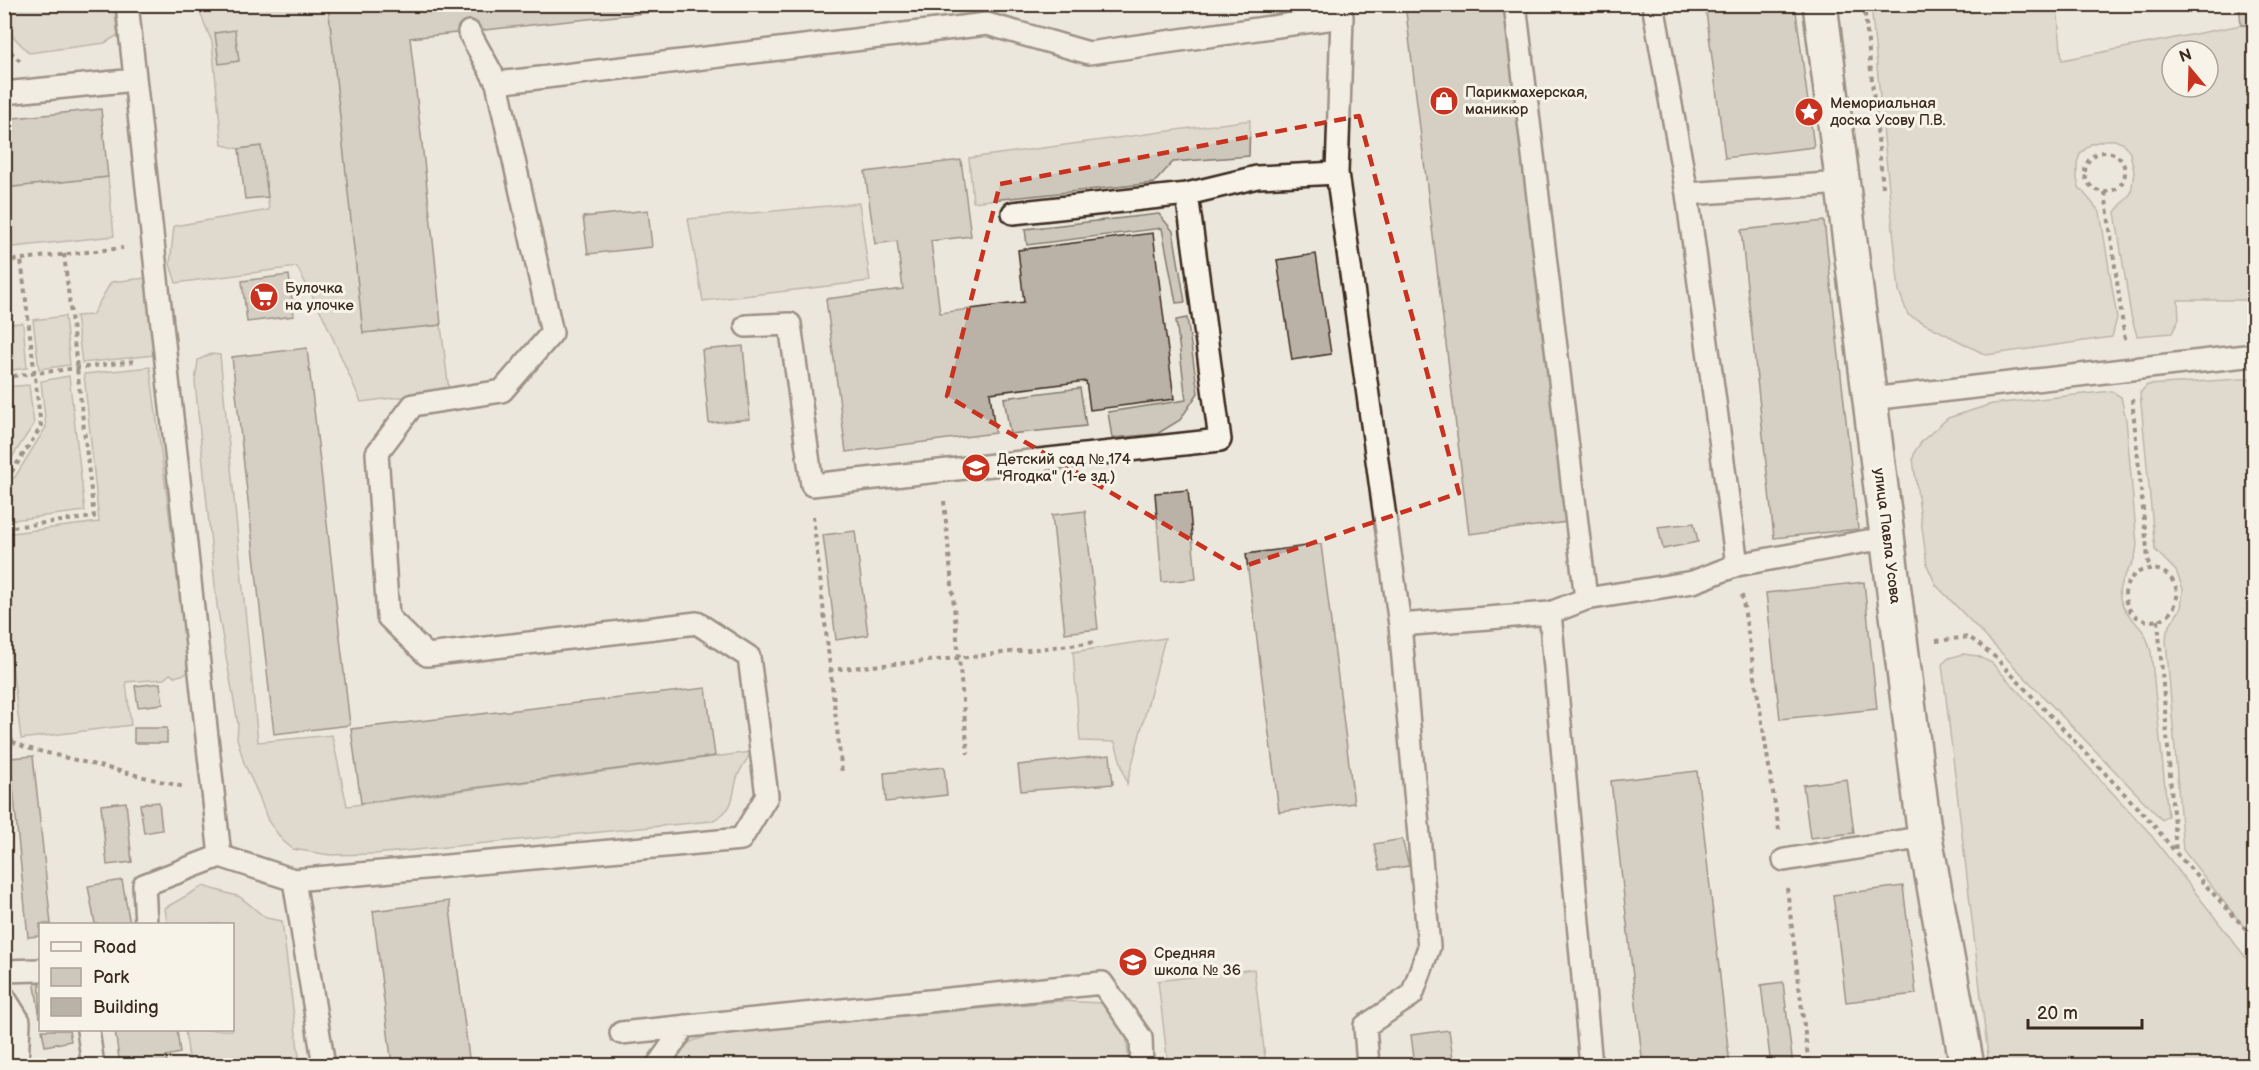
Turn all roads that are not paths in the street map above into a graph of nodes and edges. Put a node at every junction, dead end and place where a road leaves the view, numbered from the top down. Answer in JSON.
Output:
{"nodes":[{"id":1,"x":127,"y":4,"type":"edge"},
{"id":2,"x":1515,"y":4,"type":"edge"},
{"id":3,"x":1653,"y":4,"type":"edge"},
{"id":4,"x":1820,"y":4,"type":"edge"},
{"id":5,"x":1338,"y":11,"type":"edge"},
{"id":6,"x":469,"y":32,"type":"dead end"},
{"id":7,"x":135,"y":80,"type":"junction"},
{"id":8,"x":497,"y":83,"type":"junction"},
{"id":9,"x":4,"y":93,"type":"edge"},
{"id":10,"x":1337,"y":173,"type":"junction"},
{"id":11,"x":1842,"y":183,"type":"junction"},
{"id":12,"x":1186,"y":194,"type":"junction"},
{"id":13,"x":1688,"y":194,"type":"junction"},
{"id":14,"x":1013,"y":213,"type":"dead end"},
{"id":15,"x":746,"y":326,"type":"dead end"},
{"id":16,"x":2254,"y":355,"type":"edge"},
{"id":17,"x":1870,"y":399,"type":"junction"},
{"id":18,"x":1887,"y":540,"type":"junction"},
{"id":19,"x":1737,"y":565,"type":"junction"},
{"id":20,"x":1586,"y":599,"type":"junction"},
{"id":21,"x":1550,"y":613,"type":"junction"},
{"id":22,"x":1400,"y":625,"type":"junction"},
{"id":23,"x":1925,"y":837,"type":"junction"},
{"id":24,"x":220,"y":856,"type":"junction"},
{"id":25,"x":1784,"y":860,"type":"road end"},
{"id":26,"x":294,"y":880,"type":"junction"},
{"id":27,"x":146,"y":923,"type":"edge"},
{"id":28,"x":39,"y":970,"type":"edge"},
{"id":29,"x":4,"y":971,"type":"edge"},
{"id":30,"x":4,"y":997,"type":"edge"},
{"id":31,"x":685,"y":1026,"type":"junction"},
{"id":32,"x":88,"y":1031,"type":"edge"},
{"id":33,"x":621,"y":1033,"type":"dead end"},
{"id":34,"x":17,"y":1065,"type":"edge"},
{"id":35,"x":93,"y":1065,"type":"edge"},
{"id":36,"x":324,"y":1065,"type":"edge"},
{"id":37,"x":657,"y":1065,"type":"edge"},
{"id":38,"x":1142,"y":1065,"type":"edge"},
{"id":39,"x":1368,"y":1065,"type":"edge"},
{"id":40,"x":1591,"y":1065,"type":"edge"},
{"id":41,"x":1967,"y":1065,"type":"edge"}],
"edges":[{"from":1,"to":7,"type":"lane"},
{"from":2,"to":20,"type":"lane"},
{"from":3,"to":13,"type":"lane"},
{"from":4,"to":11,"type":"street","name":"улица Павла Усова"},
{"from":5,"to":8,"type":"lane"},
{"from":5,"to":10,"type":"lane"},
{"from":6,"to":8,"type":"lane"},
{"from":7,"to":9,"type":"lane"},
{"from":7,"to":24,"type":"lane"},
{"from":8,"to":26,"type":"lane"},
{"from":10,"to":12,"type":"lane"},
{"from":10,"to":22,"type":"lane"},
{"from":11,"to":13,"type":"lane"},
{"from":11,"to":17,"type":"street","name":"улица Павла Усова"},
{"from":12,"to":14,"type":"lane"},
{"from":12,"to":15,"type":"lane"},
{"from":13,"to":19,"type":"lane"},
{"from":16,"to":17,"type":"lane"},
{"from":17,"to":18,"type":"street","name":"улица Павла Усова"},
{"from":18,"to":19,"type":"lane"},
{"from":18,"to":23,"type":"street","name":"улица Павла Усова"},
{"from":19,"to":20,"type":"lane"},
{"from":20,"to":21,"type":"lane"},
{"from":21,"to":22,"type":"lane"},
{"from":21,"to":40,"type":"lane"},
{"from":22,"to":39,"type":"lane"},
{"from":23,"to":25,"type":"lane"},
{"from":23,"to":41,"type":"street","name":"улица Павла Усова"},
{"from":24,"to":26,"type":"lane"},
{"from":24,"to":27,"type":"lane"},
{"from":26,"to":36,"type":"lane"},
{"from":28,"to":29,"type":"lane"},
{"from":30,"to":34,"type":"lane"},
{"from":31,"to":33,"type":"lane"},
{"from":31,"to":37,"type":"lane"},
{"from":31,"to":38,"type":"lane"},
{"from":32,"to":35,"type":"lane"}]}
